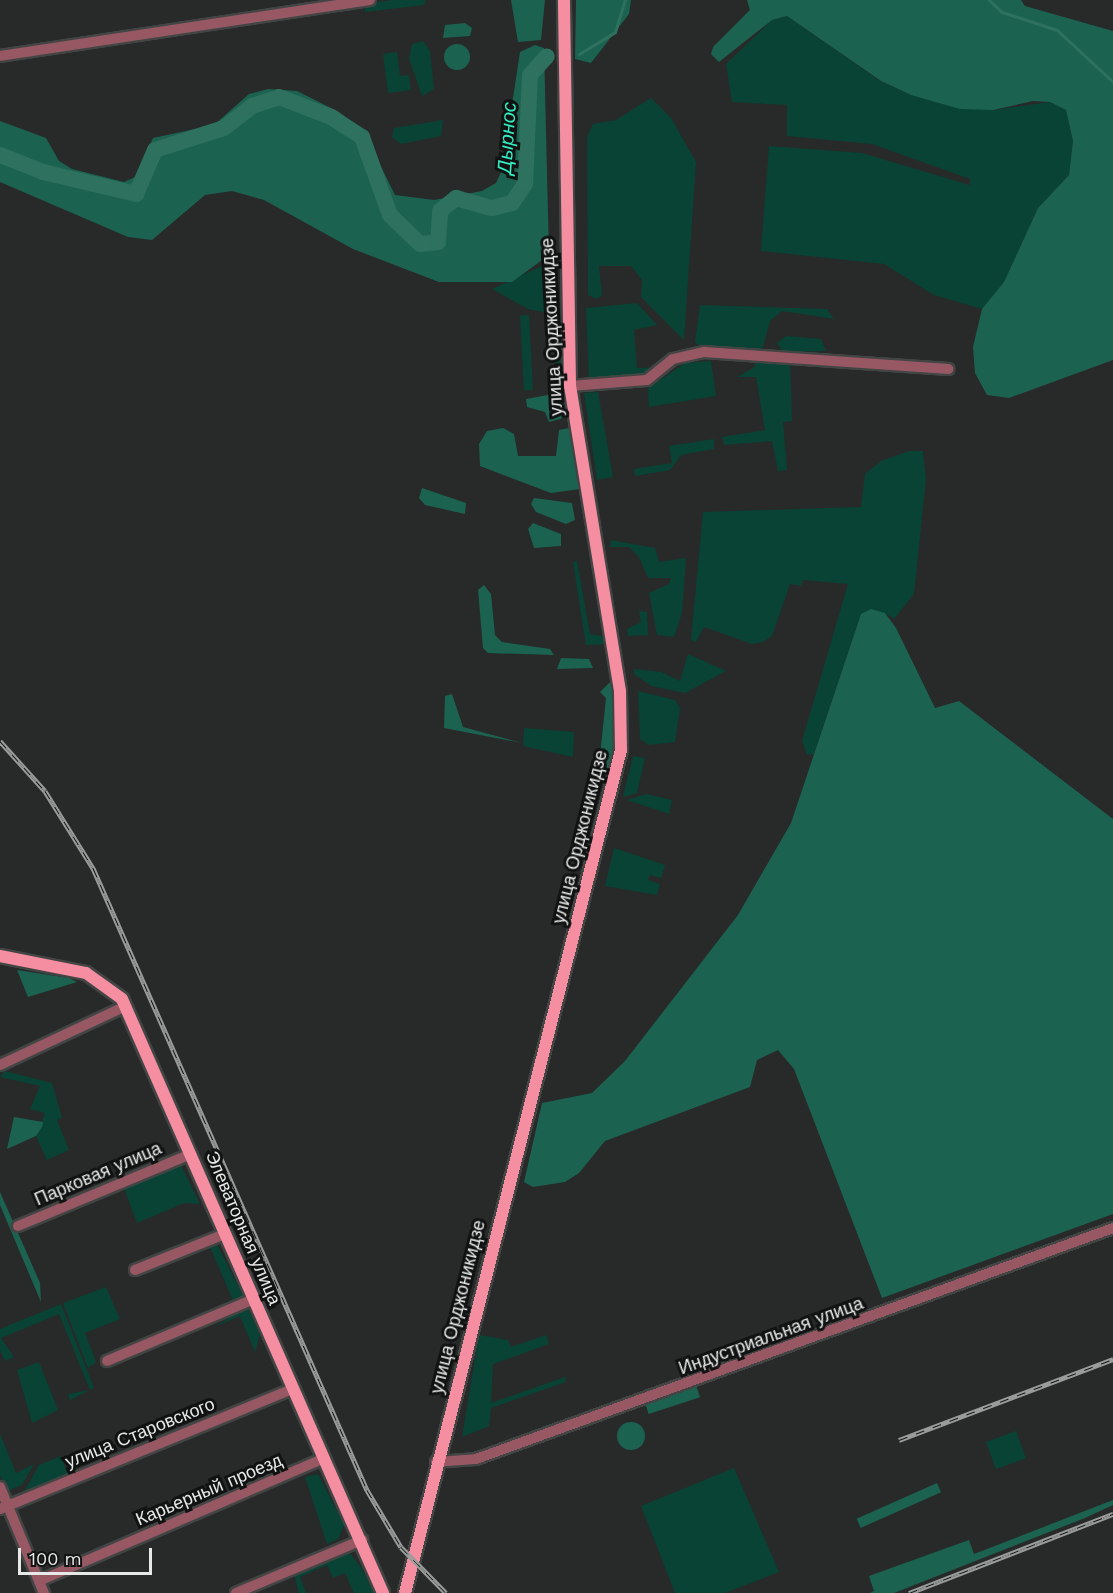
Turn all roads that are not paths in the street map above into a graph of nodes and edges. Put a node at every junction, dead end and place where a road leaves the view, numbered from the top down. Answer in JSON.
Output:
{"nodes":[{"id":1,"x":370,"y":0,"type":"edge"},
{"id":2,"x":564,"y":0,"type":"edge"},
{"id":3,"x":0,"y":57,"type":"edge"},
{"id":4,"x":948,"y":369,"type":"dead end"},
{"id":5,"x":570,"y":386,"type":"junction"},
{"id":6,"x":0,"y":956,"type":"edge"},
{"id":7,"x":126,"y":1006,"type":"junction"},
{"id":8,"x":0,"y":1065,"type":"edge"},
{"id":9,"x":191,"y":1154,"type":"junction"},
{"id":10,"x":18,"y":1226,"type":"dead end"},
{"id":11,"x":1113,"y":1228,"type":"edge"},
{"id":12,"x":225,"y":1234,"type":"junction"},
{"id":13,"x":135,"y":1270,"type":"dead end"},
{"id":14,"x":254,"y":1299,"type":"junction"},
{"id":15,"x":106,"y":1362,"type":"dead end"},
{"id":16,"x":293,"y":1389,"type":"junction"},
{"id":17,"x":325,"y":1458,"type":"junction"},
{"id":18,"x":436,"y":1462,"type":"junction"},
{"id":19,"x":0,"y":1487,"type":"edge"},
{"id":20,"x":4,"y":1507,"type":"edge"},
{"id":21,"x":362,"y":1540,"type":"junction"},
{"id":22,"x":39,"y":1581,"type":"junction"},
{"id":23,"x":44,"y":1593,"type":"edge"},
{"id":24,"x":236,"y":1593,"type":"edge"},
{"id":25,"x":383,"y":1593,"type":"edge"},
{"id":26,"x":405,"y":1593,"type":"edge"}],
"edges":[{"from":1,"to":3,"type":"street"},
{"from":2,"to":5,"type":"main road","name":"улица Орджоникидзе"},
{"from":4,"to":5,"type":"street"},
{"from":5,"to":18,"type":"main road","name":"улица Орджоникидзе"},
{"from":6,"to":7,"type":"main road","name":"Элеваторная улица"},
{"from":7,"to":8,"type":"street"},
{"from":7,"to":9,"type":"main road","name":"Элеваторная улица"},
{"from":9,"to":10,"type":"street","name":"Парковая улица"},
{"from":9,"to":12,"type":"main road","name":"Элеваторная улица"},
{"from":11,"to":18,"type":"street","name":"Индустриальная улица"},
{"from":12,"to":13,"type":"street"},
{"from":12,"to":14,"type":"main road","name":"Элеваторная улица"},
{"from":14,"to":15,"type":"street"},
{"from":14,"to":16,"type":"main road","name":"Элеваторная улица"},
{"from":16,"to":17,"type":"main road","name":"Элеваторная улица"},
{"from":16,"to":20,"type":"street","name":"улица Старовского"},
{"from":17,"to":21,"type":"main road","name":"Элеваторная улица"},
{"from":17,"to":22,"type":"street","name":"Карьерный проезд"},
{"from":18,"to":26,"type":"main road","name":"улица Орджоникидзе"},
{"from":19,"to":20,"type":"street"},
{"from":20,"to":22,"type":"street"},
{"from":21,"to":24,"type":"street"},
{"from":21,"to":25,"type":"main road","name":"Элеваторная улица"},
{"from":22,"to":23,"type":"street"}]}
